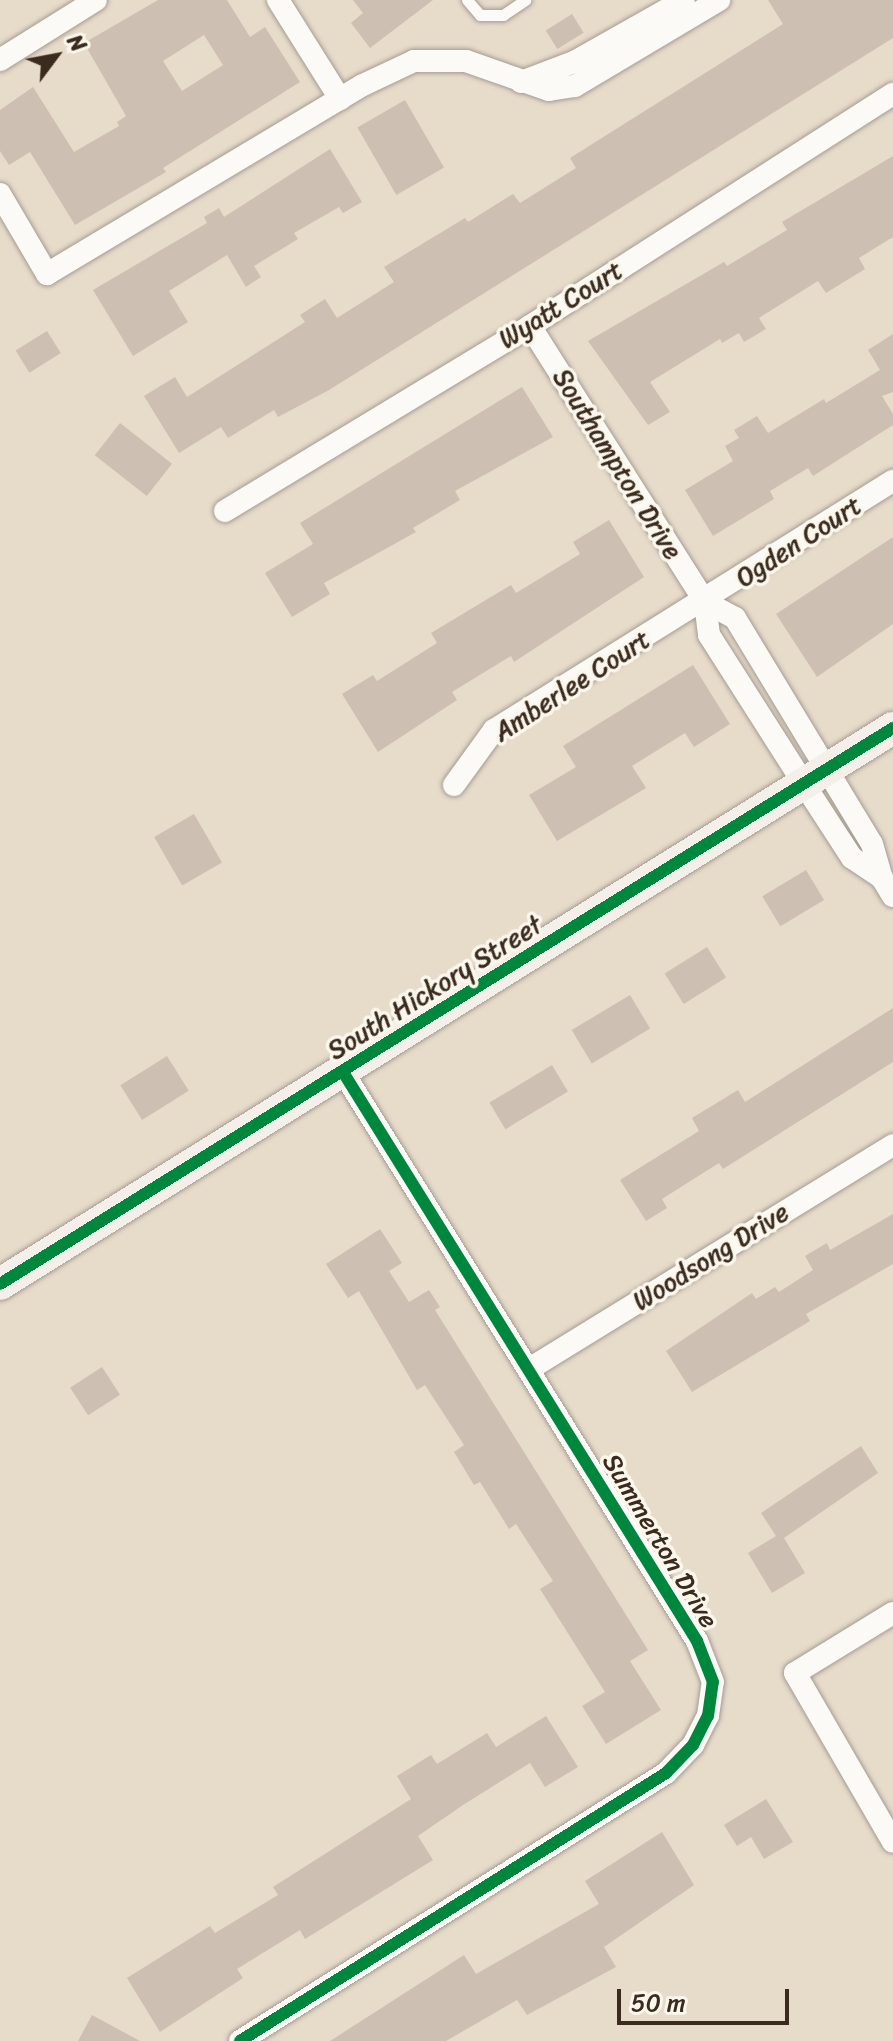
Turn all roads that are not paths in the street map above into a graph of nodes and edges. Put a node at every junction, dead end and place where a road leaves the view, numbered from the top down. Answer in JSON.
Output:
{"nodes":[{"id":1,"x":96,"y":0,"type":"edge"},
{"id":2,"x":278,"y":0,"type":"edge"},
{"id":3,"x":467,"y":0,"type":"edge"},
{"id":4,"x":525,"y":0,"type":"edge"},
{"id":5,"x":684,"y":0,"type":"edge"},
{"id":6,"x":719,"y":0,"type":"edge"},
{"id":7,"x":0,"y":60,"type":"edge"},
{"id":8,"x":521,"y":82,"type":"junction"},
{"id":9,"x":893,"y":94,"type":"edge"},
{"id":10,"x":340,"y":99,"type":"junction"},
{"id":11,"x":0,"y":194,"type":"edge"},
{"id":12,"x":530,"y":326,"type":"junction"},
{"id":13,"x":893,"y":481,"type":"edge"},
{"id":14,"x":225,"y":511,"type":"dead end"},
{"id":15,"x":705,"y":602,"type":"junction"},
{"id":16,"x":893,"y":728,"type":"edge"},
{"id":17,"x":816,"y":776,"type":"junction"},
{"id":18,"x":454,"y":785,"type":"dead end"},
{"id":19,"x":887,"y":887,"type":"edge"},
{"id":20,"x":343,"y":1072,"type":"junction"},
{"id":21,"x":893,"y":1145,"type":"edge"},
{"id":22,"x":0,"y":1284,"type":"edge"},
{"id":23,"x":529,"y":1369,"type":"junction"},
{"id":24,"x":893,"y":1613,"type":"edge"},
{"id":25,"x":893,"y":1842,"type":"edge"},
{"id":26,"x":240,"y":2041,"type":"edge"}],
"edges":[{"from":1,"to":7,"type":"street"},
{"from":2,"to":10,"type":"street"},
{"from":3,"to":4,"type":"lane"},
{"from":5,"to":8,"type":"street"},
{"from":6,"to":8,"type":"street"},
{"from":8,"to":10,"type":"street"},
{"from":9,"to":12,"type":"street","name":"Wyatt Court"},
{"from":10,"to":11,"type":"street"},
{"from":12,"to":14,"type":"street","name":"Wyatt Court"},
{"from":12,"to":15,"type":"street","name":"Southampton Drive"},
{"from":13,"to":15,"type":"street","name":"Ogden Court"},
{"from":15,"to":17,"type":"street","name":"Southampton Drive"},
{"from":15,"to":17,"type":"street","name":"Southampton Drive"},
{"from":15,"to":18,"type":"street","name":"Amberlee Court"},
{"from":16,"to":17,"type":"street","name":"South Hickory Street"},
{"from":17,"to":19,"type":"street"},
{"from":17,"to":20,"type":"street","name":"South Hickory Street"},
{"from":20,"to":22,"type":"street","name":"South Hickory Street"},
{"from":20,"to":23,"type":"street","name":"Summerton Drive"},
{"from":21,"to":23,"type":"street","name":"Woodsong Drive"},
{"from":23,"to":26,"type":"street","name":"Summerton Drive"},
{"from":24,"to":25,"type":"street"}]}
